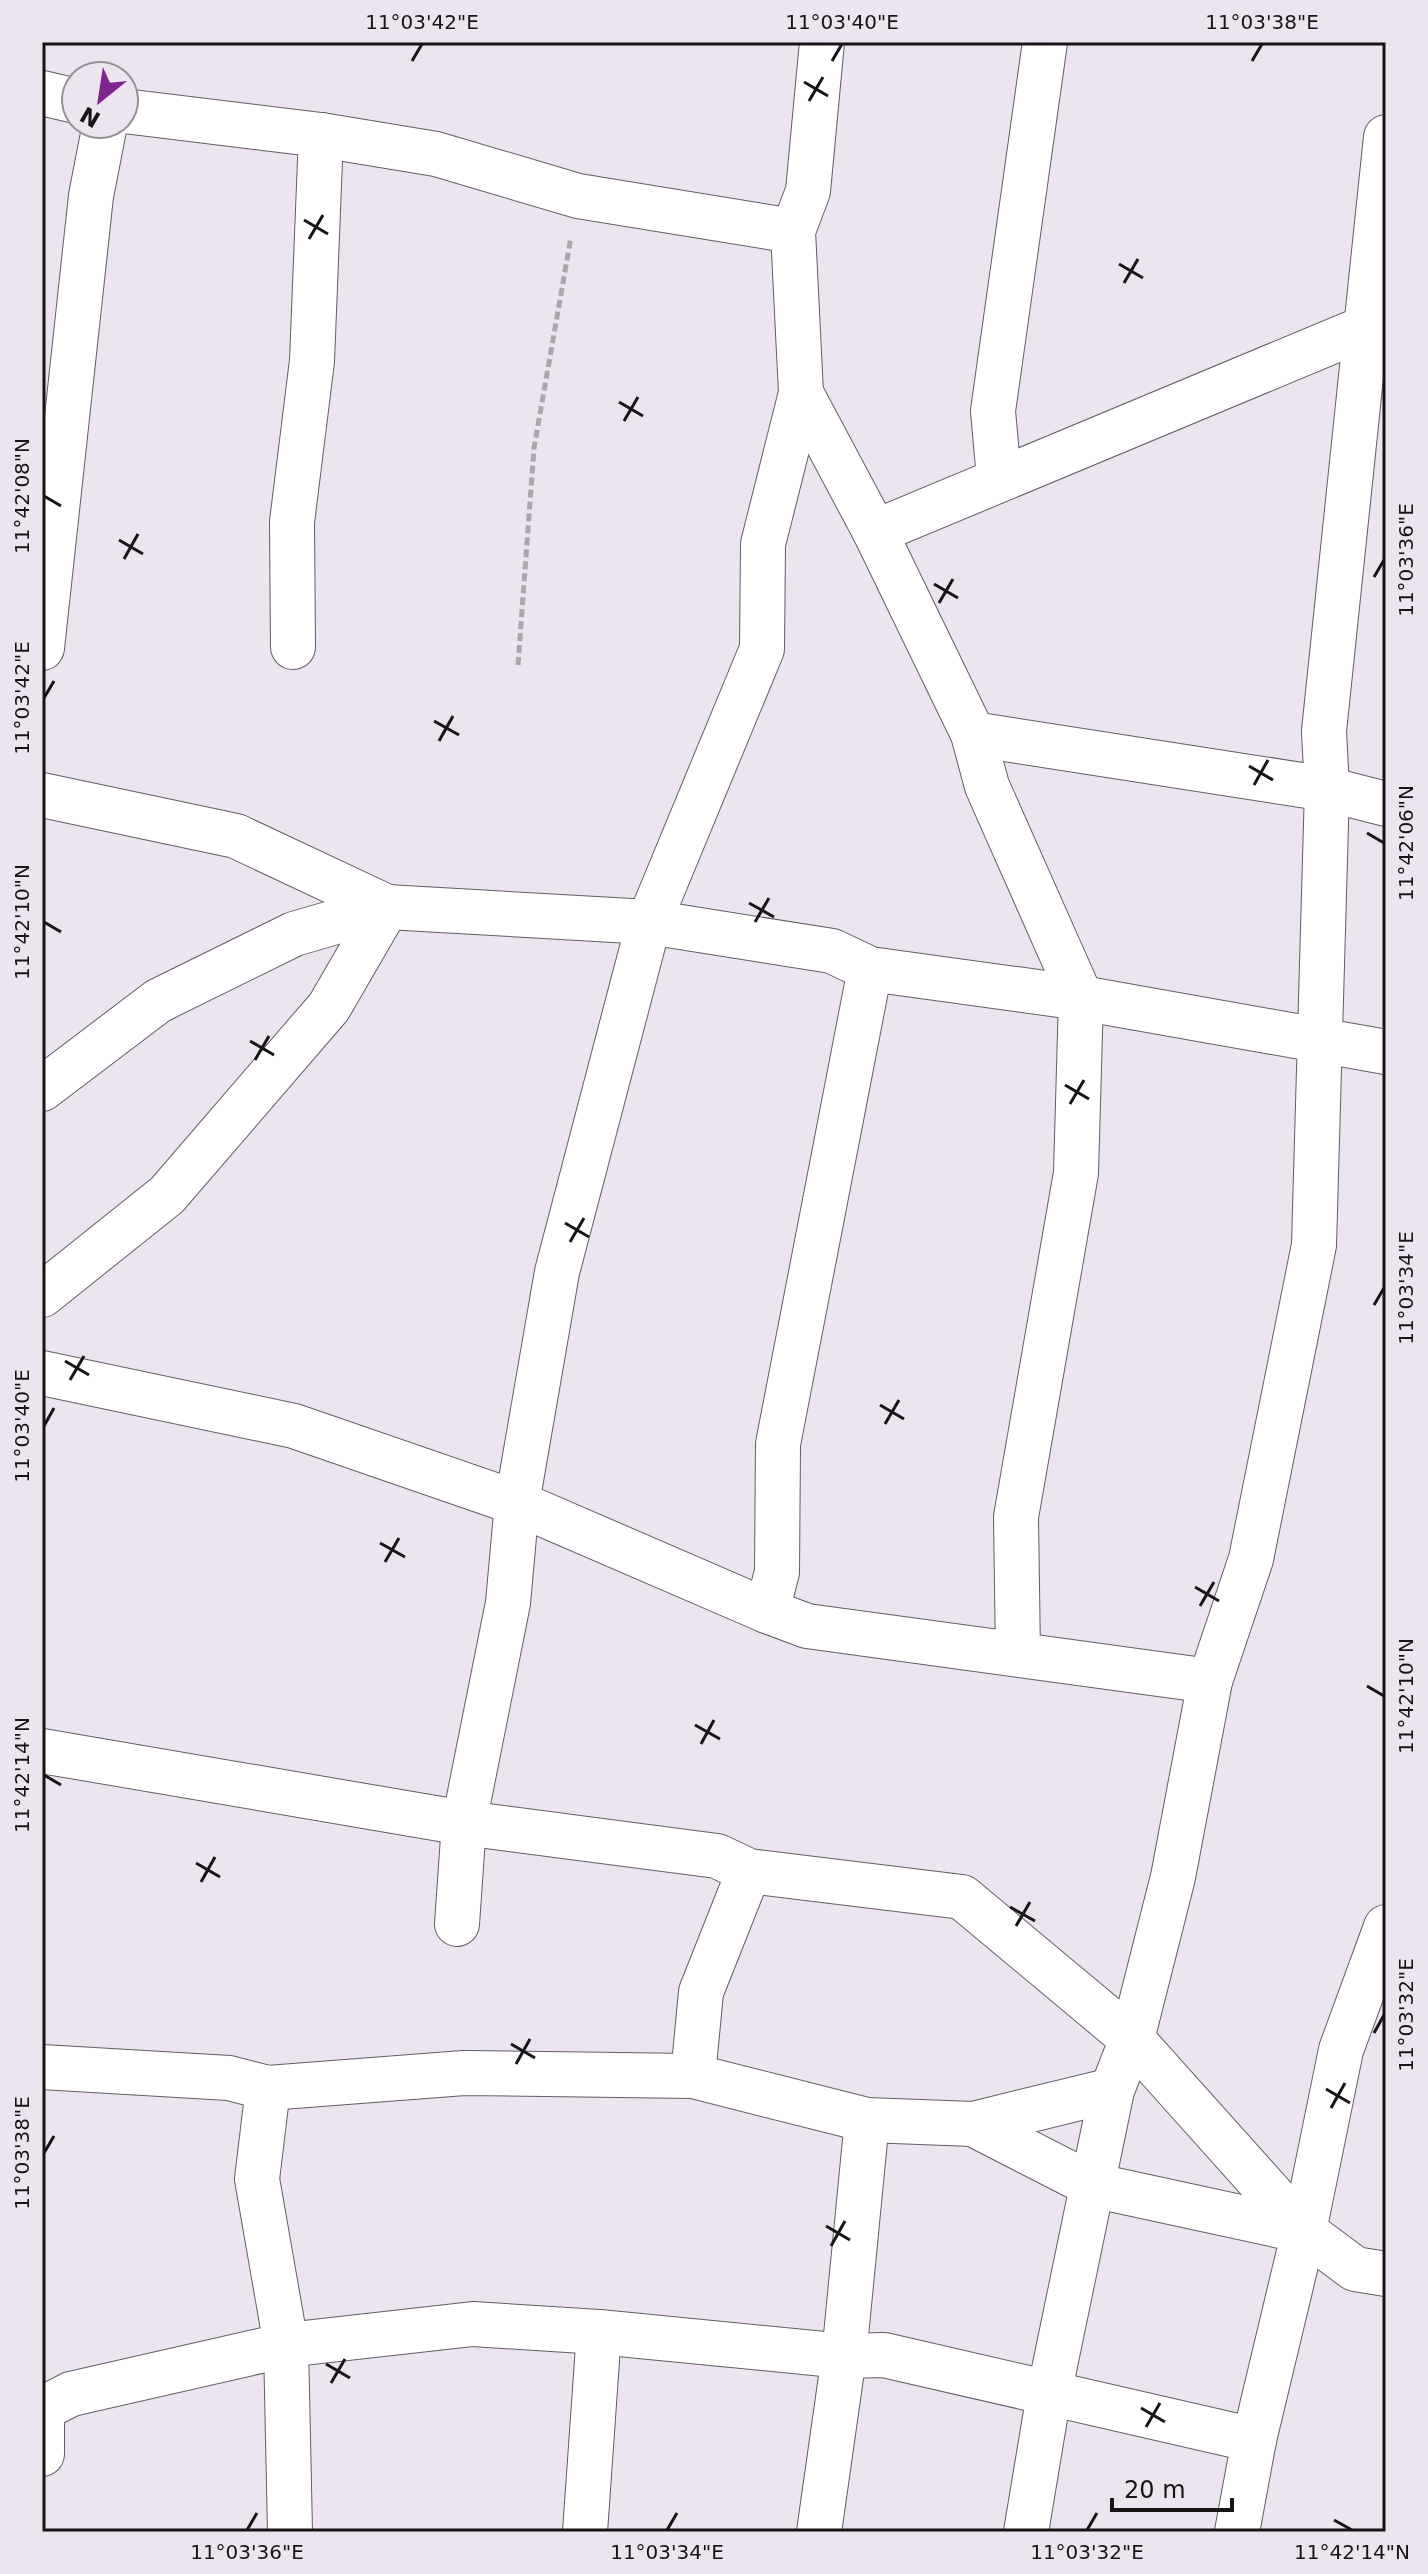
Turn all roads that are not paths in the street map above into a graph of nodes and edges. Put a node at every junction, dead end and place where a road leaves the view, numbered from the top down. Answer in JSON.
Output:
{"nodes":[{"id":1,"x":822,"y":42,"type":"edge"},
{"id":2,"x":1045,"y":42,"type":"edge"},
{"id":3,"x":140,"y":113,"type":"edge"},
{"id":4,"x":321,"y":135,"type":"junction"},
{"id":5,"x":1386,"y":137,"type":"edge"},
{"id":6,"x":102,"y":140,"type":"edge"},
{"id":7,"x":793,"y":231,"type":"junction"},
{"id":8,"x":1376,"y":323,"type":"edge"},
{"id":9,"x":801,"y":393,"type":"junction"},
{"id":10,"x":999,"y":478,"type":"junction"},
{"id":11,"x":875,"y":532,"type":"junction"},
{"id":12,"x":293,"y":647,"type":"dead end"},
{"id":13,"x":42,"y":648,"type":"edge"},
{"id":14,"x":973,"y":734,"type":"junction"},
{"id":15,"x":1327,"y":789,"type":"junction"},
{"id":16,"x":42,"y":795,"type":"edge"},
{"id":17,"x":1386,"y":804,"type":"edge"},
{"id":18,"x":387,"y":907,"type":"junction"},
{"id":19,"x":649,"y":922,"type":"junction"},
{"id":20,"x":870,"y":969,"type":"junction"},
{"id":21,"x":1081,"y":998,"type":"junction"},
{"id":22,"x":1320,"y":1039,"type":"junction"},
{"id":23,"x":1386,"y":1052,"type":"edge"},
{"id":24,"x":42,"y":1089,"type":"edge"},
{"id":25,"x":42,"y":1295,"type":"edge"},
{"id":26,"x":42,"y":1373,"type":"edge"},
{"id":27,"x":517,"y":1503,"type":"junction"},
{"id":28,"x":767,"y":1611,"type":"junction"},
{"id":29,"x":1018,"y":1654,"type":"junction"},
{"id":30,"x":1210,"y":1681,"type":"junction"},
{"id":31,"x":42,"y":1751,"type":"edge"},
{"id":32,"x":464,"y":1823,"type":"junction"},
{"id":33,"x":749,"y":1871,"type":"junction"},
{"id":34,"x":457,"y":1924,"type":"dead end"},
{"id":35,"x":1386,"y":1927,"type":"edge"},
{"id":36,"x":1132,"y":2039,"type":"junction"},
{"id":37,"x":42,"y":2067,"type":"edge"},
{"id":38,"x":693,"y":2076,"type":"junction"},
{"id":39,"x":268,"y":2088,"type":"junction"},
{"id":40,"x":1112,"y":2090,"type":"junction"},
{"id":41,"x":867,"y":2120,"type":"junction"},
{"id":42,"x":973,"y":2124,"type":"junction"},
{"id":43,"x":1092,"y":2185,"type":"junction"},
{"id":44,"x":1304,"y":2231,"type":"junction"},
{"id":45,"x":1386,"y":2274,"type":"edge"},
{"id":46,"x":599,"y":2332,"type":"junction"},
{"id":47,"x":286,"y":2345,"type":"junction"},
{"id":48,"x":844,"y":2356,"type":"junction"},
{"id":49,"x":1049,"y":2394,"type":"junction"},
{"id":50,"x":42,"y":2410,"type":"edge"},
{"id":51,"x":1254,"y":2440,"type":"junction"},
{"id":52,"x":42,"y":2454,"type":"edge"},
{"id":53,"x":290,"y":2532,"type":"edge"},
{"id":54,"x":585,"y":2532,"type":"edge"},
{"id":55,"x":819,"y":2532,"type":"edge"},
{"id":56,"x":1026,"y":2532,"type":"edge"},
{"id":57,"x":1237,"y":2532,"type":"edge"}],
"edges":[{"from":1,"to":7,"type":"street"},
{"from":2,"to":10,"type":"street"},
{"from":3,"to":4,"type":"street"},
{"from":4,"to":7,"type":"street"},
{"from":4,"to":12,"type":"street"},
{"from":5,"to":8,"type":"street"},
{"from":6,"to":13,"type":"street"},
{"from":7,"to":9,"type":"street"},
{"from":8,"to":10,"type":"street"},
{"from":8,"to":15,"type":"street"},
{"from":9,"to":11,"type":"street"},
{"from":9,"to":19,"type":"street"},
{"from":10,"to":11,"type":"street"},
{"from":11,"to":14,"type":"street"},
{"from":14,"to":15,"type":"street"},
{"from":14,"to":21,"type":"street"},
{"from":15,"to":17,"type":"street"},
{"from":15,"to":22,"type":"street"},
{"from":16,"to":18,"type":"street"},
{"from":18,"to":19,"type":"street"},
{"from":18,"to":24,"type":"street"},
{"from":18,"to":25,"type":"street"},
{"from":19,"to":20,"type":"street"},
{"from":19,"to":27,"type":"street"},
{"from":20,"to":21,"type":"street"},
{"from":20,"to":28,"type":"street"},
{"from":21,"to":22,"type":"street"},
{"from":21,"to":29,"type":"street"},
{"from":22,"to":23,"type":"street"},
{"from":22,"to":30,"type":"street"},
{"from":26,"to":27,"type":"street"},
{"from":27,"to":28,"type":"street"},
{"from":27,"to":32,"type":"street"},
{"from":28,"to":29,"type":"street"},
{"from":29,"to":30,"type":"street"},
{"from":30,"to":36,"type":"street"},
{"from":31,"to":32,"type":"street"},
{"from":32,"to":33,"type":"street"},
{"from":32,"to":34,"type":"street"},
{"from":33,"to":36,"type":"street"},
{"from":33,"to":38,"type":"street"},
{"from":35,"to":44,"type":"street"},
{"from":36,"to":40,"type":"street"},
{"from":36,"to":44,"type":"street"},
{"from":37,"to":39,"type":"street"},
{"from":38,"to":39,"type":"street"},
{"from":38,"to":41,"type":"street"},
{"from":39,"to":47,"type":"street"},
{"from":40,"to":42,"type":"street"},
{"from":40,"to":43,"type":"street"},
{"from":41,"to":42,"type":"street"},
{"from":41,"to":48,"type":"street"},
{"from":42,"to":43,"type":"street"},
{"from":43,"to":44,"type":"street"},
{"from":43,"to":49,"type":"street"},
{"from":44,"to":45,"type":"street"},
{"from":44,"to":51,"type":"street"},
{"from":46,"to":47,"type":"street"},
{"from":46,"to":48,"type":"street"},
{"from":46,"to":54,"type":"street"},
{"from":47,"to":50,"type":"street"},
{"from":47,"to":53,"type":"street"},
{"from":48,"to":49,"type":"street"},
{"from":48,"to":55,"type":"street"},
{"from":49,"to":51,"type":"street"},
{"from":49,"to":56,"type":"street"},
{"from":50,"to":52,"type":"street"},
{"from":51,"to":57,"type":"street"}]}
